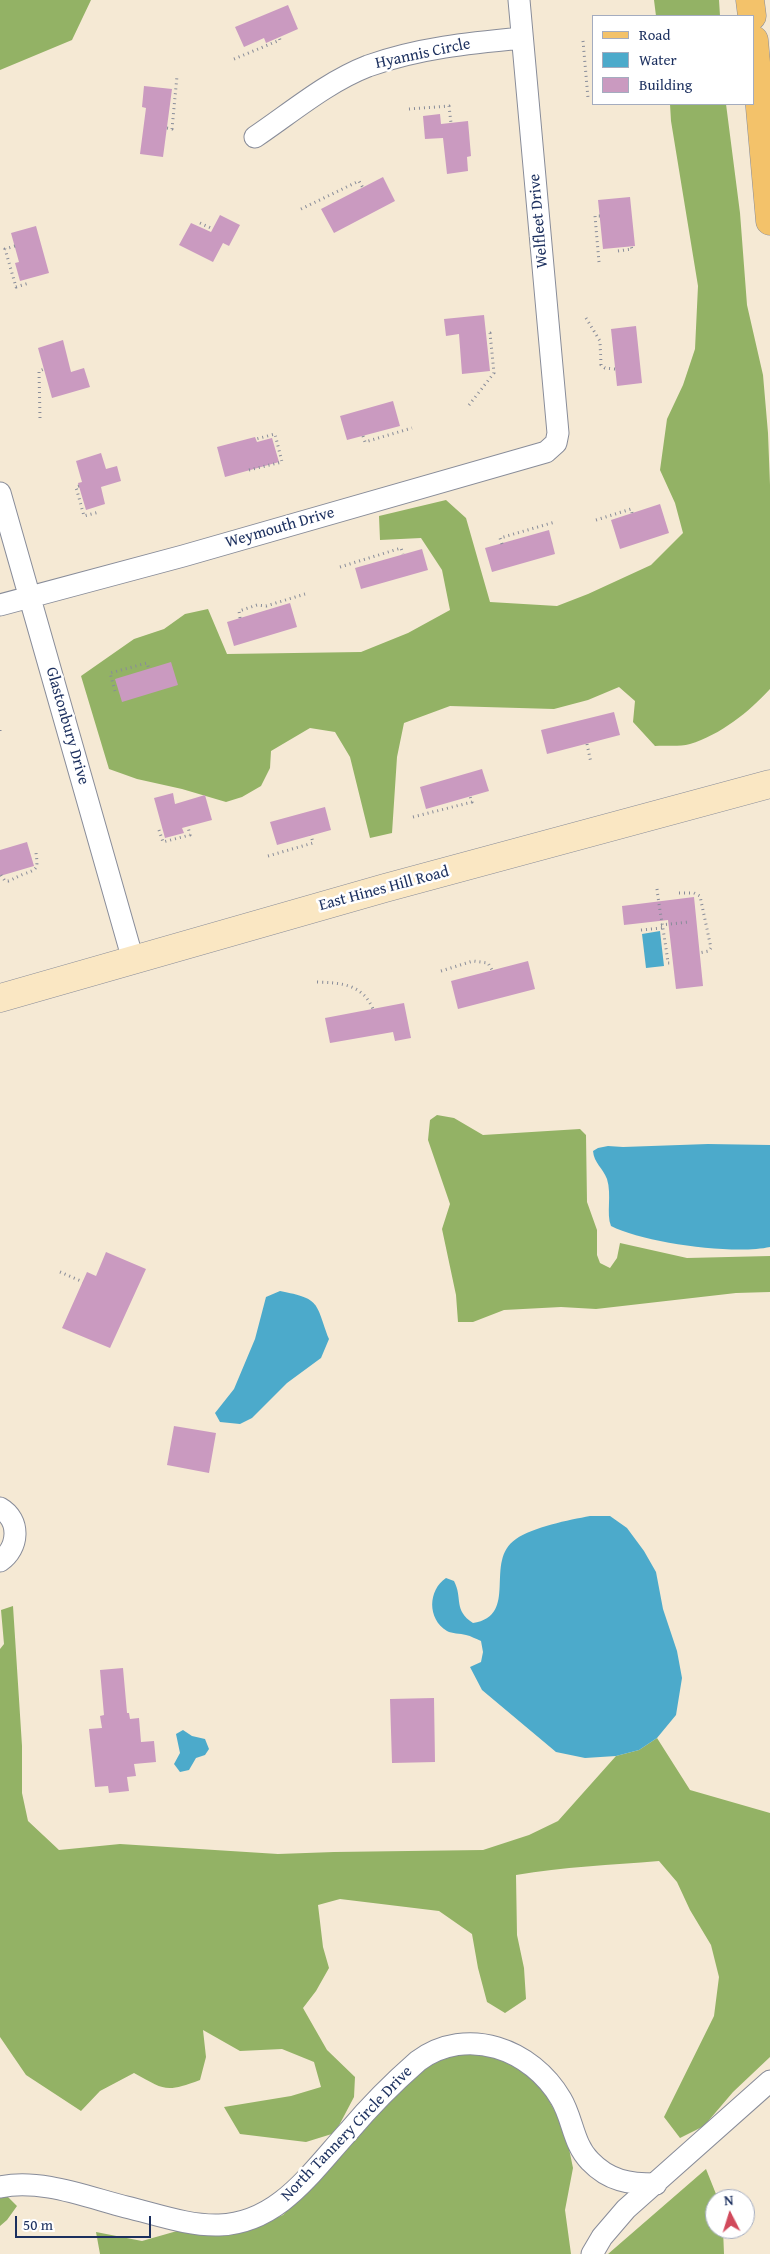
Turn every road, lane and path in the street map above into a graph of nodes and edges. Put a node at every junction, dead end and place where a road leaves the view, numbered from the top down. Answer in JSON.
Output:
{"nodes":[{"id":1,"x":518,"y":0,"type":"edge"},
{"id":2,"x":750,"y":0,"type":"edge"},
{"id":3,"x":752,"y":15,"type":"edge"},
{"id":4,"x":279,"y":37,"type":"dead end"},
{"id":5,"x":522,"y":38,"type":"junction"},
{"id":6,"x":583,"y":41,"type":"dead end"},
{"id":7,"x":755,"y":51,"type":"edge"},
{"id":8,"x":234,"y":59,"type":"dead end"},
{"id":9,"x":177,"y":76,"type":"dead end"},
{"id":10,"x":590,"y":98,"type":"dead end"},
{"id":11,"x":408,"y":109,"type":"dead end"},
{"id":12,"x":451,"y":123,"type":"dead end"},
{"id":13,"x":167,"y":128,"type":"dead end"},
{"id":14,"x":255,"y":137,"type":"dead end"},
{"id":15,"x":363,"y":188,"type":"dead end"},
{"id":16,"x":300,"y":209,"type":"dead end"},
{"id":17,"x":600,"y":216,"type":"dead end"},
{"id":18,"x":770,"y":221,"type":"edge"},
{"id":19,"x":200,"y":223,"type":"dead end"},
{"id":20,"x":213,"y":229,"type":"dead end"},
{"id":21,"x":15,"y":246,"type":"dead end"},
{"id":22,"x":632,"y":246,"type":"dead end"},
{"id":23,"x":618,"y":250,"type":"dead end"},
{"id":24,"x":600,"y":262,"type":"dead end"},
{"id":25,"x":29,"y":283,"type":"dead end"},
{"id":26,"x":586,"y":318,"type":"dead end"},
{"id":27,"x":486,"y":333,"type":"dead end"},
{"id":28,"x":44,"y":369,"type":"dead end"},
{"id":29,"x":615,"y":369,"type":"dead end"},
{"id":30,"x":469,"y":405,"type":"dead end"},
{"id":31,"x":40,"y":418,"type":"dead end"},
{"id":32,"x":412,"y":428,"type":"dead end"},
{"id":33,"x":363,"y":436,"type":"dead end"},
{"id":34,"x":256,"y":439,"type":"dead end"},
{"id":35,"x":556,"y":443,"type":"joint"},
{"id":36,"x":249,"y":470,"type":"dead end"},
{"id":37,"x":79,"y":486,"type":"dead end"},
{"id":38,"x":0,"y":493,"type":"edge"},
{"id":39,"x":99,"y":512,"type":"dead end"},
{"id":40,"x":632,"y":513,"type":"dead end"},
{"id":41,"x":596,"y":520,"type":"dead end"},
{"id":42,"x":555,"y":522,"type":"dead end"},
{"id":43,"x":502,"y":544,"type":"dead end"},
{"id":44,"x":403,"y":554,"type":"dead end"},
{"id":45,"x":340,"y":568,"type":"dead end"},
{"id":46,"x":305,"y":594,"type":"dead end"},
{"id":47,"x":29,"y":596,"type":"junction"},
{"id":48,"x":0,"y":605,"type":"edge"},
{"id":49,"x":240,"y":618,"type":"dead end"},
{"id":50,"x":149,"y":669,"type":"dead end"},
{"id":51,"x":115,"y":691,"type":"dead end"},
{"id":52,"x":586,"y":744,"type":"dead end"},
{"id":53,"x":591,"y":763,"type":"dead end"},
{"id":54,"x":770,"y":784,"type":"edge"},
{"id":55,"x":470,"y":796,"type":"dead end"},
{"id":56,"x":413,"y":817,"type":"dead end"},
{"id":57,"x":188,"y":827,"type":"dead end"},
{"id":58,"x":160,"y":830,"type":"dead end"},
{"id":59,"x":311,"y":835,"type":"dead end"},
{"id":60,"x":36,"y":853,"type":"dead end"},
{"id":61,"x":268,"y":856,"type":"dead end"},
{"id":62,"x":2,"y":875,"type":"dead end"},
{"id":63,"x":657,"y":889,"type":"dead end"},
{"id":64,"x":679,"y":893,"type":"dead end"},
{"id":65,"x":689,"y":922,"type":"dead end"},
{"id":66,"x":661,"y":926,"type":"junction"},
{"id":67,"x":641,"y":930,"type":"dead end"},
{"id":68,"x":699,"y":953,"type":"dead end"},
{"id":69,"x":133,"y":960,"type":"junction"},
{"id":70,"x":673,"y":962,"type":"dead end"},
{"id":71,"x":492,"y":970,"type":"dead end"},
{"id":72,"x":441,"y":971,"type":"dead end"},
{"id":73,"x":317,"y":982,"type":"dead end"},
{"id":74,"x":0,"y":998,"type":"edge"},
{"id":75,"x":373,"y":1009,"type":"dead end"},
{"id":76,"x":60,"y":1272,"type":"dead end"},
{"id":77,"x":82,"y":1282,"type":"dead end"},
{"id":78,"x":0,"y":1508,"type":"edge"},
{"id":79,"x":0,"y":1561,"type":"edge"},
{"id":80,"x":770,"y":2081,"type":"edge"},
{"id":81,"x":656,"y":2184,"type":"junction"},
{"id":82,"x":0,"y":2187,"type":"edge"},
{"id":83,"x":592,"y":2254,"type":"edge"}],
"edges":[{"from":1,"to":5,"type":"street","name":"Welfleet Drive"},
{"from":2,"to":3,"type":"main road"},
{"from":4,"to":8,"type":"path"},
{"from":5,"to":14,"type":"street","name":"Hyannis Circle"},
{"from":5,"to":35,"type":"street","name":"Welfleet Drive"},
{"from":6,"to":10,"type":"path"},
{"from":7,"to":18,"type":"main road"},
{"from":9,"to":13,"type":"path"},
{"from":11,"to":12,"type":"path"},
{"from":15,"to":16,"type":"path"},
{"from":17,"to":24,"type":"path"},
{"from":19,"to":20,"type":"path"},
{"from":21,"to":25,"type":"path"},
{"from":22,"to":23,"type":"path"},
{"from":26,"to":29,"type":"path"},
{"from":27,"to":30,"type":"path"},
{"from":28,"to":31,"type":"path"},
{"from":32,"to":33,"type":"path"},
{"from":34,"to":36,"type":"path"},
{"from":35,"to":47,"type":"street","name":"Weymouth Drive"},
{"from":37,"to":39,"type":"path"},
{"from":38,"to":47,"type":"street","name":"Glastonbury Drive"},
{"from":40,"to":41,"type":"path"},
{"from":42,"to":43,"type":"path"},
{"from":44,"to":45,"type":"path"},
{"from":46,"to":49,"type":"path"},
{"from":47,"to":48,"type":"street","name":"Weymouth Drive"},
{"from":47,"to":69,"type":"street","name":"Glastonbury Drive"},
{"from":50,"to":51,"type":"path"},
{"from":52,"to":53,"type":"path"},
{"from":54,"to":69,"type":"street","name":"East Hines Hill Road"},
{"from":55,"to":56,"type":"path"},
{"from":57,"to":58,"type":"path"},
{"from":59,"to":61,"type":"path"},
{"from":60,"to":62,"type":"path"},
{"from":63,"to":66,"type":"path"},
{"from":64,"to":68,"type":"path"},
{"from":65,"to":66,"type":"path"},
{"from":66,"to":67,"type":"path"},
{"from":66,"to":70,"type":"path"},
{"from":69,"to":74,"type":"street","name":"East Hines Hill Road"},
{"from":71,"to":72,"type":"path"},
{"from":73,"to":75,"type":"path"},
{"from":76,"to":77,"type":"path"},
{"from":78,"to":79,"type":"street"},
{"from":80,"to":81,"type":"street"},
{"from":81,"to":82,"type":"street","name":"North Tannery Circle Drive"},
{"from":81,"to":83,"type":"street"}]}
